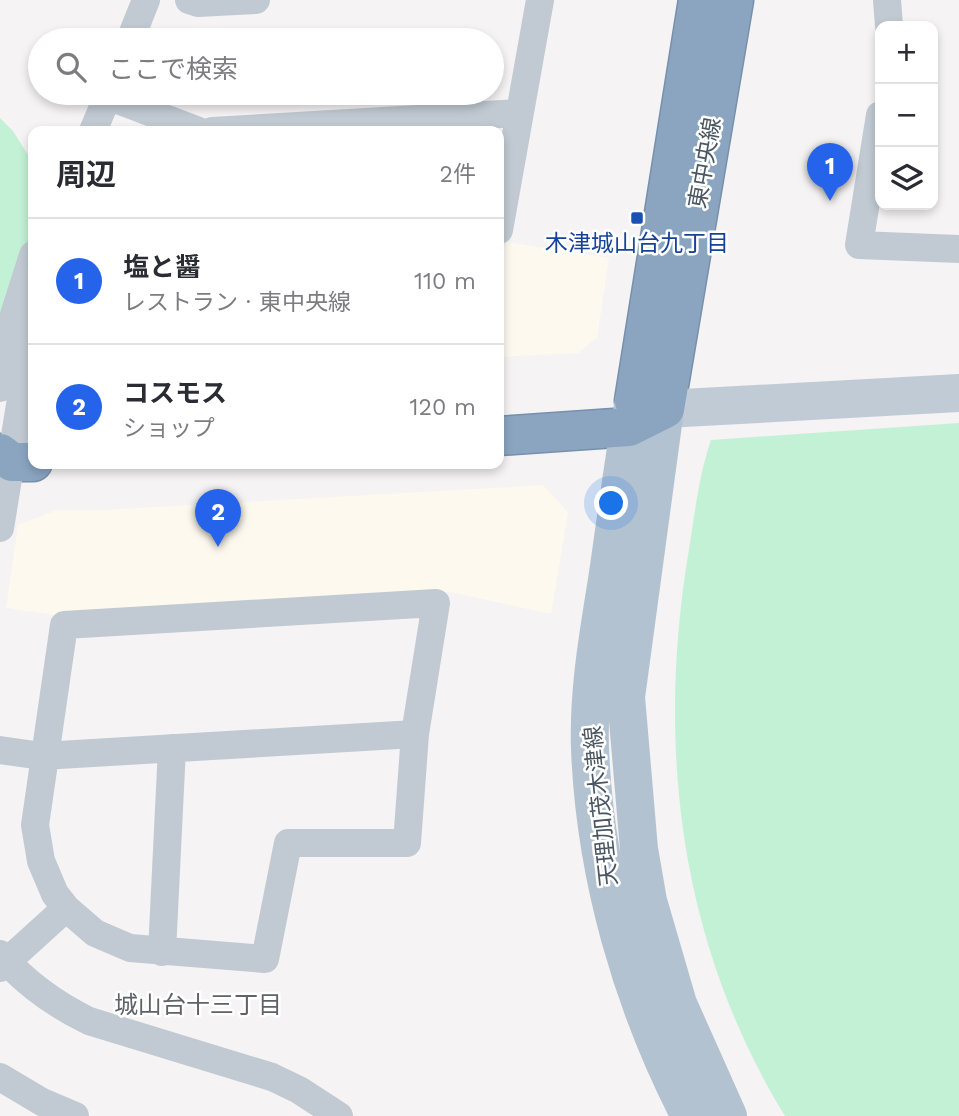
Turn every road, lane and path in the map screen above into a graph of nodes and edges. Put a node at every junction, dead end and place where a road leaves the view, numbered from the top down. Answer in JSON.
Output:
{"nodes":[{"id":1,"x":146,"y":0,"type":"edge"},
{"id":2,"x":189,"y":0,"type":"edge"},
{"id":3,"x":256,"y":0,"type":"edge"},
{"id":4,"x":540,"y":0,"type":"edge"},
{"id":5,"x":698,"y":0,"type":"edge"},
{"id":6,"x":734,"y":0,"type":"edge"},
{"id":7,"x":887,"y":0,"type":"edge"},
{"id":8,"x":889,"y":21,"type":"edge"},
{"id":9,"x":135,"y":28,"type":"edge"},
{"id":10,"x":104,"y":105,"type":"edge"},
{"id":11,"x":135,"y":105,"type":"edge"},
{"id":12,"x":518,"y":113,"type":"junction"},
{"id":13,"x":95,"y":126,"type":"edge"},
{"id":14,"x":187,"y":126,"type":"edge"},
{"id":15,"x":297,"y":126,"type":"edge"},
{"id":16,"x":875,"y":146,"type":"edge"},
{"id":17,"x":504,"y":199,"type":"edge"},
{"id":18,"x":959,"y":249,"type":"edge"},
{"id":19,"x":28,"y":271,"type":"edge"},
{"id":20,"x":28,"y":361,"type":"edge"},
{"id":21,"x":0,"y":388,"type":"edge"},
{"id":22,"x":959,"y":393,"type":"edge"},
{"id":23,"x":504,"y":409,"type":"edge"},
{"id":24,"x":643,"y":412,"type":"junction"},
{"id":25,"x":504,"y":435,"type":"edge"},
{"id":26,"x":16,"y":449,"type":"edge"},
{"id":27,"x":0,"y":528,"type":"edge"},
{"id":28,"x":415,"y":734,"type":"junction"},
{"id":29,"x":172,"y":748,"type":"junction"},
{"id":30,"x":0,"y":750,"type":"edge"},
{"id":31,"x":42,"y":756,"type":"junction"},
{"id":32,"x":66,"y":908,"type":"junction"},
{"id":33,"x":162,"y":952,"type":"junction"},
{"id":34,"x":2,"y":965,"type":"edge"},
{"id":35,"x":0,"y":1077,"type":"edge"},
{"id":36,"x":75,"y":1116,"type":"edge"},
{"id":37,"x":320,"y":1116,"type":"edge"},
{"id":38,"x":339,"y":1116,"type":"edge"},
{"id":39,"x":690,"y":1116,"type":"edge"},
{"id":40,"x":728,"y":1116,"type":"edge"}],
"edges":[{"from":1,"to":9,"type":"street"},
{"from":2,"to":3,"type":"street"},
{"from":4,"to":12,"type":"street"},
{"from":5,"to":24,"type":"highway","name":"東中央線"},
{"from":6,"to":24,"type":"highway","name":"東中央線"},
{"from":7,"to":8,"type":"street"},
{"from":10,"to":13,"type":"street"},
{"from":11,"to":14,"type":"street"},
{"from":12,"to":15,"type":"street"},
{"from":12,"to":17,"type":"street"},
{"from":16,"to":18,"type":"street"},
{"from":19,"to":21,"type":"street"},
{"from":20,"to":26,"type":"street"},
{"from":22,"to":24,"type":"street"},
{"from":23,"to":24,"type":"highway"},
{"from":24,"to":25,"type":"highway"},
{"from":24,"to":39,"type":"main road","name":"天理加茂木津線"},
{"from":24,"to":40,"type":"main road","name":"天理加茂木津線"},
{"from":26,"to":27,"type":"street"},
{"from":28,"to":29,"type":"street"},
{"from":28,"to":31,"type":"street"},
{"from":28,"to":33,"type":"street"},
{"from":29,"to":31,"type":"street"},
{"from":29,"to":33,"type":"street"},
{"from":30,"to":31,"type":"street"},
{"from":31,"to":32,"type":"street"},
{"from":32,"to":33,"type":"street"},
{"from":32,"to":34,"type":"street"},
{"from":34,"to":37,"type":"street"},
{"from":34,"to":38,"type":"street"},
{"from":35,"to":36,"type":"street"}]}
